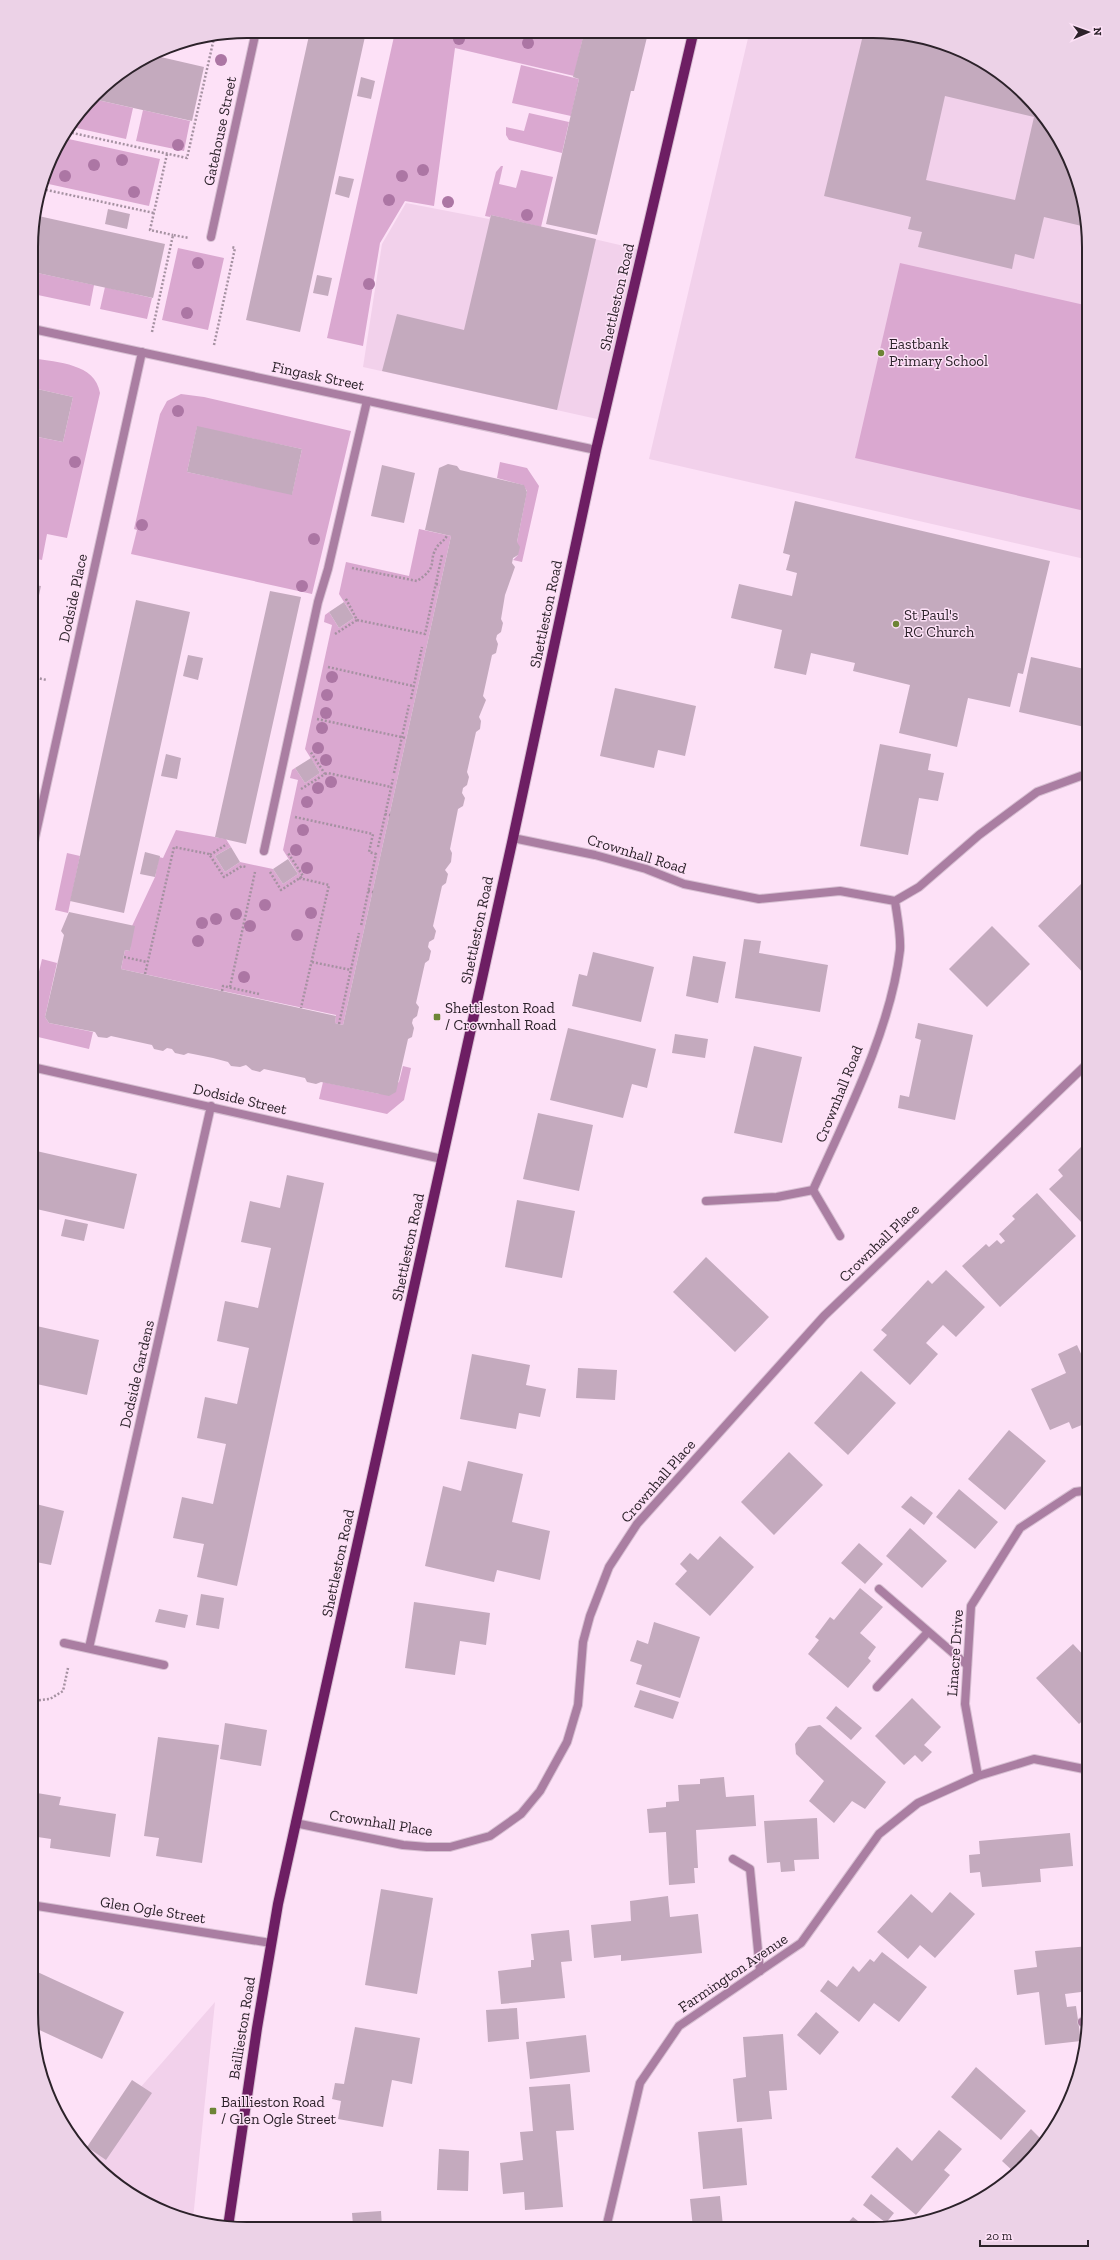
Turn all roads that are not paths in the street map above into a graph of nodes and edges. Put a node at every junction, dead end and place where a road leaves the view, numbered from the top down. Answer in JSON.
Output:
{"nodes":[{"id":1,"x":254,"y":38,"type":"edge"},
{"id":2,"x":692,"y":38,"type":"edge"},
{"id":3,"x":211,"y":237,"type":"dead end"},
{"id":4,"x":38,"y":330,"type":"edge"},
{"id":5,"x":145,"y":353,"type":"junction"},
{"id":6,"x":367,"y":401,"type":"junction"},
{"id":7,"x":596,"y":450,"type":"junction"},
{"id":8,"x":1082,"y":776,"type":"edge"},
{"id":9,"x":38,"y":825,"type":"edge"},
{"id":10,"x":513,"y":838,"type":"junction"},
{"id":11,"x":264,"y":851,"type":"dead end"},
{"id":12,"x":895,"y":901,"type":"junction"},
{"id":13,"x":38,"y":1068,"type":"edge"},
{"id":14,"x":1082,"y":1069,"type":"edge"},
{"id":15,"x":212,"y":1106,"type":"junction"},
{"id":16,"x":442,"y":1159,"type":"junction"},
{"id":17,"x":813,"y":1190,"type":"junction"},
{"id":18,"x":706,"y":1201,"type":"dead end"},
{"id":19,"x":840,"y":1236,"type":"dead end"},
{"id":20,"x":1082,"y":1491,"type":"edge"},
{"id":21,"x":879,"y":1589,"type":"dead end"},
{"id":22,"x":928,"y":1632,"type":"junction"},
{"id":23,"x":64,"y":1643,"type":"dead end"},
{"id":24,"x":89,"y":1648,"type":"junction"},
{"id":25,"x":164,"y":1665,"type":"dead end"},
{"id":26,"x":967,"y":1665,"type":"junction"},
{"id":27,"x":877,"y":1686,"type":"dead end"},
{"id":28,"x":1082,"y":1769,"type":"edge"},
{"id":29,"x":978,"y":1776,"type":"junction"},
{"id":30,"x":295,"y":1822,"type":"junction"},
{"id":31,"x":733,"y":1859,"type":"dead end"},
{"id":32,"x":278,"y":1904,"type":"joint"},
{"id":33,"x":38,"y":1907,"type":"edge"},
{"id":34,"x":271,"y":1943,"type":"junction"},
{"id":35,"x":760,"y":1971,"type":"junction"},
{"id":36,"x":229,"y":2221,"type":"edge"},
{"id":37,"x":607,"y":2222,"type":"edge"}],
"edges":[{"from":1,"to":3,"type":"street","name":"Gatehouse Street"},
{"from":2,"to":7,"type":"main road","name":"Shettleston Road"},
{"from":4,"to":5,"type":"street","name":"Fingask Street"},
{"from":5,"to":6,"type":"street","name":"Fingask Street"},
{"from":5,"to":9,"type":"street","name":"Dodside Place"},
{"from":6,"to":7,"type":"street","name":"Fingask Street"},
{"from":6,"to":11,"type":"street"},
{"from":7,"to":10,"type":"main road","name":"Shettleston Road"},
{"from":8,"to":12,"type":"street"},
{"from":10,"to":12,"type":"street","name":"Crownhall Road"},
{"from":10,"to":16,"type":"main road","name":"Shettleston Road"},
{"from":12,"to":17,"type":"street","name":"Crownhall Road"},
{"from":13,"to":15,"type":"street","name":"Dodside Street"},
{"from":14,"to":30,"type":"street","name":"Crownhall Place"},
{"from":15,"to":16,"type":"street","name":"Dodside Street"},
{"from":15,"to":24,"type":"street","name":"Dodside Gardens"},
{"from":16,"to":30,"type":"main road","name":"Shettleston Road"},
{"from":17,"to":18,"type":"street"},
{"from":17,"to":19,"type":"street"},
{"from":20,"to":26,"type":"street","name":"Linacre Drive"},
{"from":21,"to":22,"type":"street"},
{"from":22,"to":26,"type":"street"},
{"from":22,"to":27,"type":"street"},
{"from":23,"to":24,"type":"street"},
{"from":24,"to":25,"type":"street"},
{"from":26,"to":29,"type":"street","name":"Linacre Drive"},
{"from":28,"to":29,"type":"street","name":"Farmington Avenue"},
{"from":29,"to":35,"type":"street","name":"Farmington Avenue"},
{"from":30,"to":32,"type":"main road","name":"Shettleston Road"},
{"from":31,"to":35,"type":"street"},
{"from":32,"to":34,"type":"main road","name":"Baillieston Road"},
{"from":33,"to":34,"type":"street","name":"Glen Ogle Street"},
{"from":34,"to":36,"type":"main road","name":"Baillieston Road"},
{"from":35,"to":37,"type":"street","name":"Farmington Avenue"}]}
